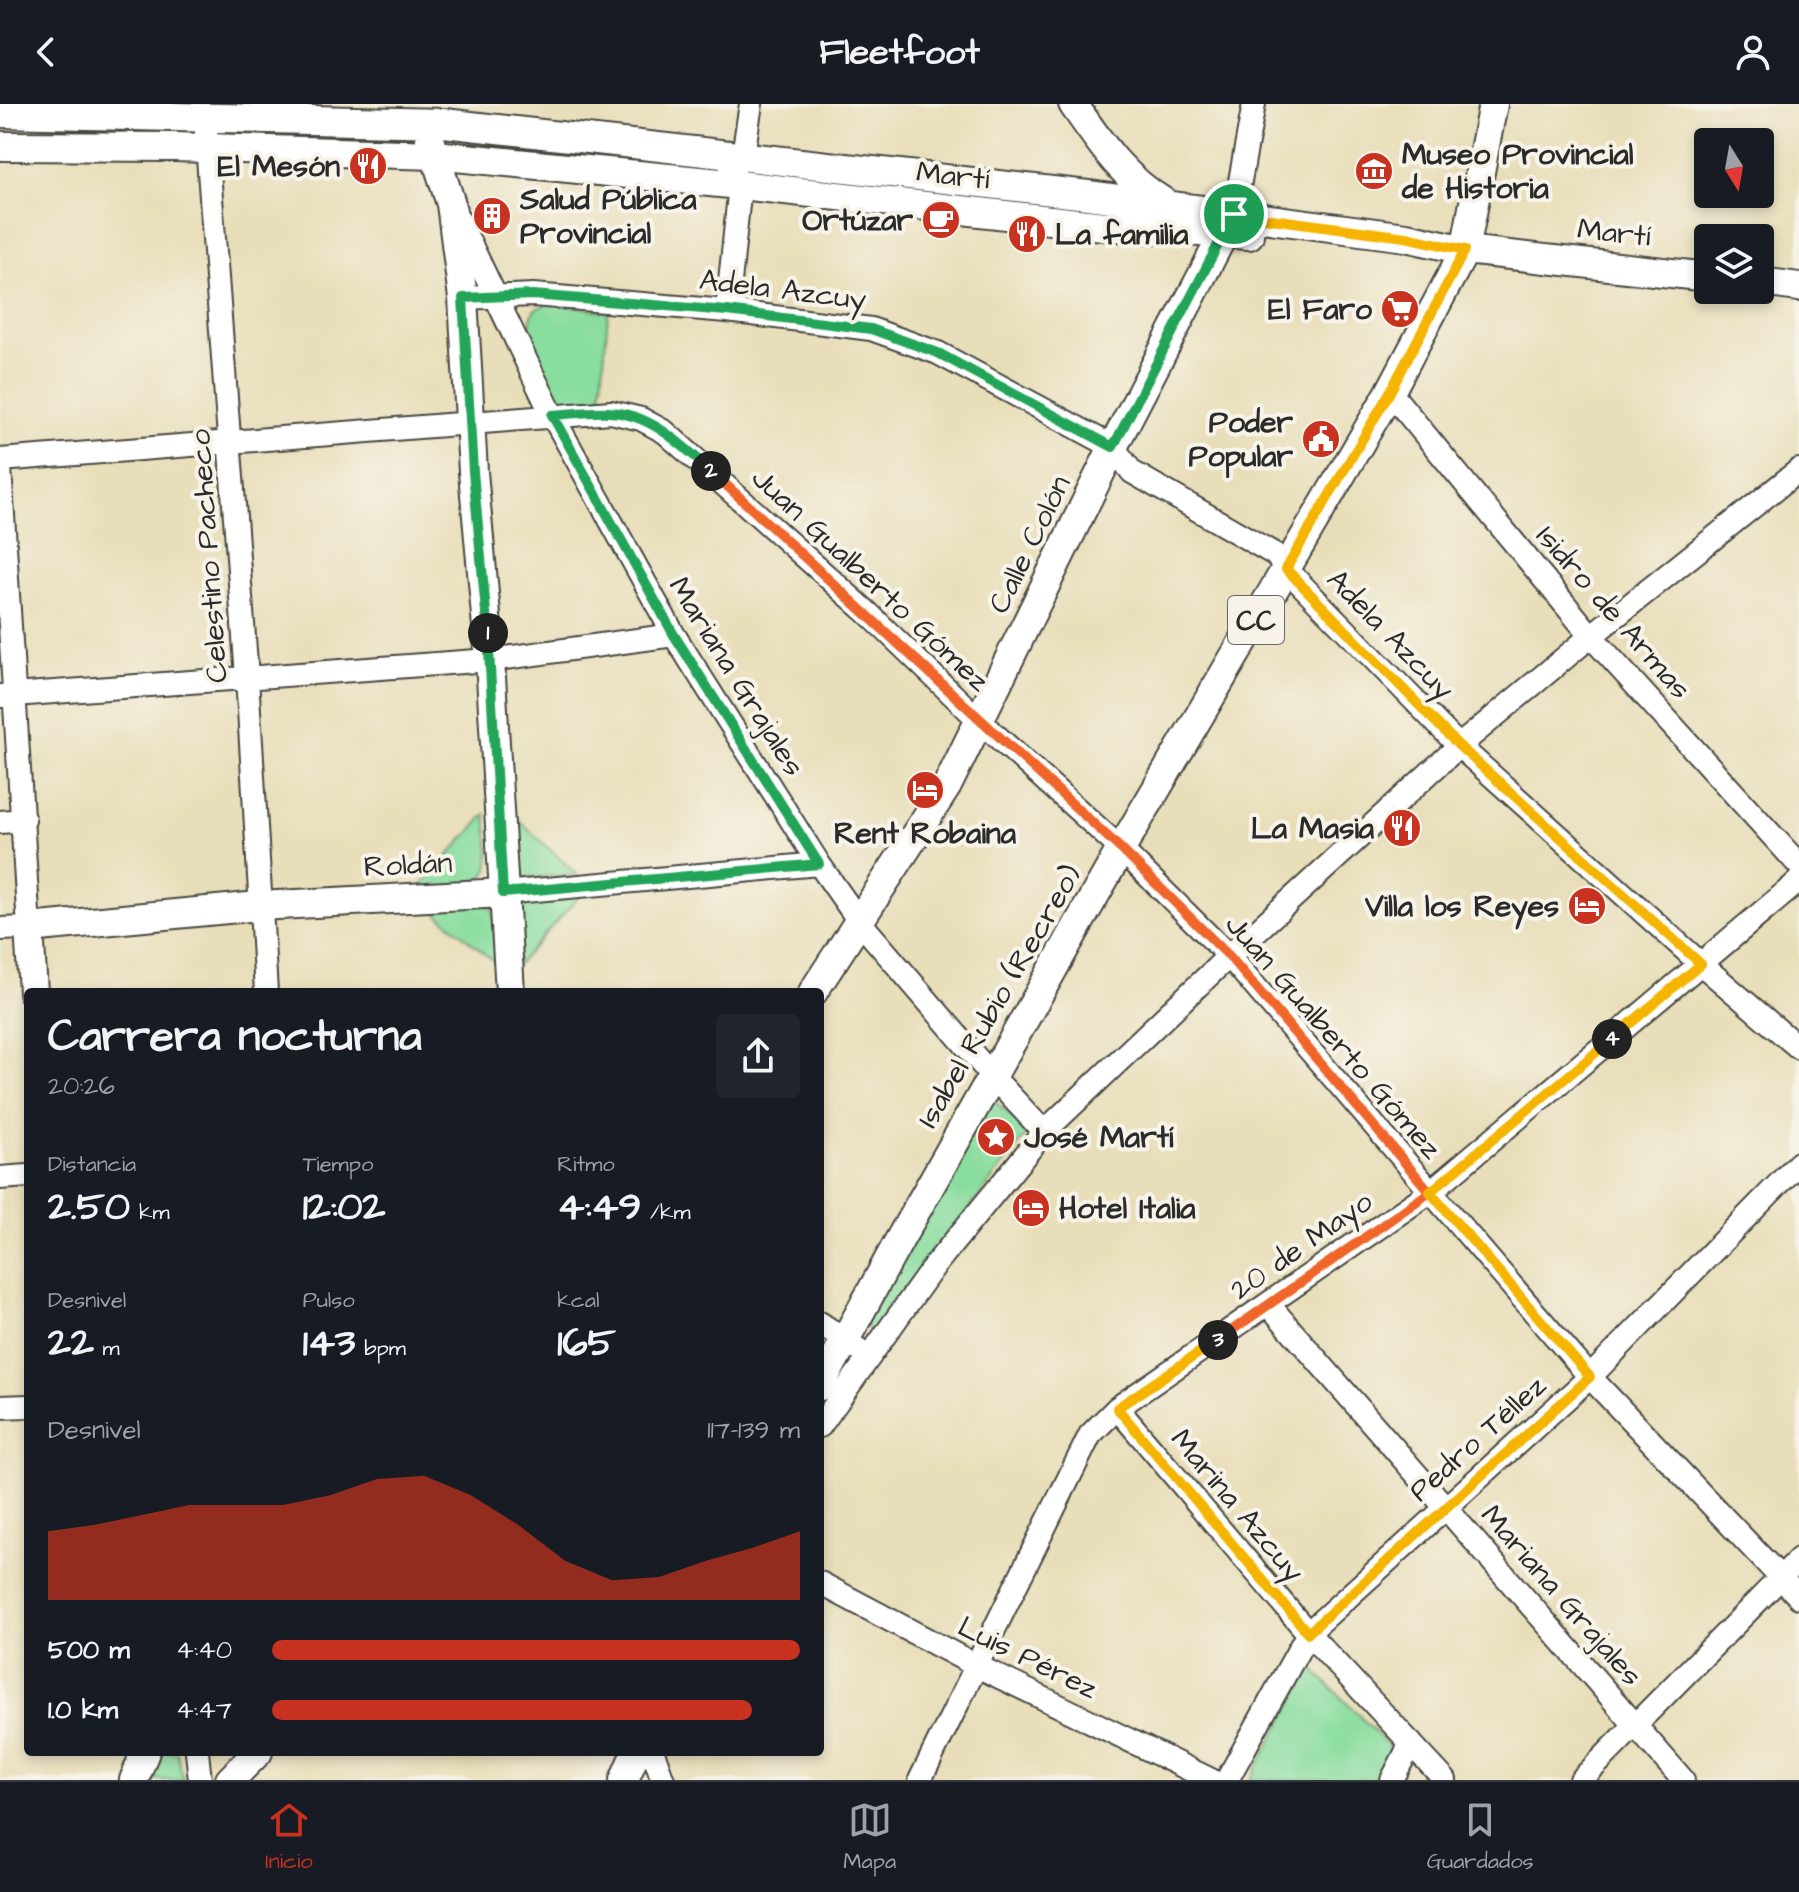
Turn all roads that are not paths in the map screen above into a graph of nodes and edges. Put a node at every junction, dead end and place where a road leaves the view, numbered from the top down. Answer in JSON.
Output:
{"nodes":[{"id":1,"x":751,"y":104,"type":"edge"},
{"id":2,"x":1073,"y":104,"type":"edge"},
{"id":3,"x":1254,"y":104,"type":"edge"},
{"id":4,"x":1493,"y":104,"type":"edge"},
{"id":5,"x":162,"y":110,"type":"edge"},
{"id":6,"x":0,"y":113,"type":"edge"},
{"id":7,"x":429,"y":116,"type":"edge"},
{"id":8,"x":205,"y":117,"type":"junction"},
{"id":9,"x":0,"y":146,"type":"edge"},
{"id":10,"x":173,"y":147,"type":"junction"},
{"id":11,"x":207,"y":148,"type":"junction"},
{"id":12,"x":1107,"y":153,"type":"junction"},
{"id":13,"x":435,"y":155,"type":"junction"},
{"id":14,"x":743,"y":155,"type":"junction"},
{"id":15,"x":740,"y":185,"type":"junction"},
{"id":16,"x":1128,"y":189,"type":"junction"},
{"id":17,"x":1088,"y":195,"type":"junction"},
{"id":18,"x":451,"y":204,"type":"junction"},
{"id":19,"x":1172,"y":208,"type":"junction"},
{"id":20,"x":1230,"y":223,"type":"junction"},
{"id":21,"x":1104,"y":226,"type":"junction"},
{"id":22,"x":1198,"y":231,"type":"junction"},
{"id":23,"x":1465,"y":250,"type":"junction"},
{"id":24,"x":1212,"y":261,"type":"junction"},
{"id":25,"x":1694,"y":275,"type":"edge"},
{"id":26,"x":1774,"y":284,"type":"edge"},
{"id":27,"x":1799,"y":287,"type":"edge"},
{"id":28,"x":533,"y":295,"type":"junction"},
{"id":29,"x":495,"y":296,"type":"junction"},
{"id":30,"x":463,"y":298,"type":"junction"},
{"id":31,"x":727,"y":311,"type":"junction"},
{"id":32,"x":511,"y":326,"type":"junction"},
{"id":33,"x":1390,"y":392,"type":"junction"},
{"id":34,"x":552,"y":415,"type":"junction"},
{"id":35,"x":471,"y":423,"type":"junction"},
{"id":36,"x":231,"y":444,"type":"junction"},
{"id":37,"x":1113,"y":447,"type":"junction"},
{"id":38,"x":0,"y":460,"type":"edge"},
{"id":39,"x":0,"y":467,"type":"edge"},
{"id":40,"x":1799,"y":470,"type":"edge"},
{"id":41,"x":1286,"y":569,"type":"junction"},
{"id":42,"x":674,"y":635,"type":"junction"},
{"id":43,"x":1591,"y":636,"type":"junction"},
{"id":44,"x":490,"y":660,"type":"junction"},
{"id":45,"x":247,"y":677,"type":"junction"},
{"id":46,"x":8,"y":695,"type":"edge"},
{"id":47,"x":981,"y":722,"type":"junction"},
{"id":48,"x":1459,"y":746,"type":"junction"},
{"id":49,"x":24,"y":820,"type":"junction"},
{"id":50,"x":0,"y":822,"type":"edge"},
{"id":51,"x":1121,"y":849,"type":"junction"},
{"id":52,"x":819,"y":864,"type":"junction"},
{"id":53,"x":1799,"y":865,"type":"edge"},
{"id":54,"x":1799,"y":881,"type":"edge"},
{"id":55,"x":503,"y":893,"type":"junction"},
{"id":56,"x":259,"y":906,"type":"junction"},
{"id":57,"x":859,"y":921,"type":"junction"},
{"id":58,"x":29,"y":928,"type":"junction"},
{"id":59,"x":0,"y":929,"type":"edge"},
{"id":60,"x":1229,"y":956,"type":"junction"},
{"id":61,"x":1701,"y":964,"type":"junction"},
{"id":62,"x":33,"y":988,"type":"edge"},
{"id":63,"x":266,"y":988,"type":"edge"},
{"id":64,"x":510,"y":988,"type":"edge"},
{"id":65,"x":816,"y":988,"type":"edge"},
{"id":66,"x":1799,"y":1048,"type":"edge"},
{"id":67,"x":992,"y":1076,"type":"junction"},
{"id":68,"x":1044,"y":1132,"type":"junction"},
{"id":69,"x":1799,"y":1163,"type":"edge"},
{"id":70,"x":24,"y":1176,"type":"edge"},
{"id":71,"x":0,"y":1178,"type":"edge"},
{"id":72,"x":1430,"y":1192,"type":"junction"},
{"id":73,"x":1269,"y":1305,"type":"junction"},
{"id":74,"x":824,"y":1326,"type":"edge"},
{"id":75,"x":857,"y":1348,"type":"junction"},
{"id":76,"x":1590,"y":1377,"type":"junction"},
{"id":77,"x":824,"y":1382,"type":"edge"},
{"id":78,"x":24,"y":1406,"type":"edge"},
{"id":79,"x":0,"y":1407,"type":"edge"},
{"id":80,"x":1117,"y":1408,"type":"junction"},
{"id":81,"x":824,"y":1418,"type":"edge"},
{"id":82,"x":1445,"y":1508,"type":"junction"},
{"id":83,"x":1799,"y":1559,"type":"edge"},
{"id":84,"x":1781,"y":1578,"type":"junction"},
{"id":85,"x":824,"y":1585,"type":"edge"},
{"id":86,"x":1799,"y":1597,"type":"edge"},
{"id":87,"x":1308,"y":1633,"type":"junction"},
{"id":88,"x":975,"y":1665,"type":"junction"},
{"id":89,"x":1637,"y":1725,"type":"junction"},
{"id":90,"x":1411,"y":1743,"type":"junction"},
{"id":91,"x":143,"y":1756,"type":"edge"},
{"id":92,"x":197,"y":1756,"type":"edge"},
{"id":93,"x":254,"y":1756,"type":"edge"},
{"id":94,"x":620,"y":1756,"type":"edge"},
{"id":95,"x":653,"y":1759,"type":"edge"},
{"id":96,"x":134,"y":1780,"type":"edge"},
{"id":97,"x":200,"y":1780,"type":"edge"},
{"id":98,"x":230,"y":1780,"type":"edge"},
{"id":99,"x":622,"y":1780,"type":"edge"},
{"id":100,"x":920,"y":1780,"type":"edge"},
{"id":101,"x":1211,"y":1780,"type":"edge"},
{"id":102,"x":1227,"y":1780,"type":"edge"},
{"id":103,"x":1392,"y":1780,"type":"edge"},
{"id":104,"x":1445,"y":1780,"type":"edge"},
{"id":105,"x":1581,"y":1780,"type":"edge"},
{"id":106,"x":1683,"y":1780,"type":"edge"}],
"edges":[{"from":1,"to":14,"type":"street"},
{"from":2,"to":12,"type":"main road"},
{"from":3,"to":20,"type":"street","name":"Calle Colón"},
{"from":4,"to":23,"type":"main road","name":"Isabel Rubio (Recreo)","number":"CC"},
{"from":5,"to":6,"type":"main road","name":"Martí"},
{"from":5,"to":8,"type":"main road","name":"Martí"},
{"from":5,"to":10,"type":"street"},
{"from":7,"to":8,"type":"main road","name":"Martí"},
{"from":7,"to":13,"type":"main road"},
{"from":7,"to":14,"type":"main road","name":"Martí"},
{"from":8,"to":11,"type":"street","name":"Celestino Pacheco"},
{"from":9,"to":10,"type":"main road","name":"Martí"},
{"from":10,"to":11,"type":"main road","name":"Martí"},
{"from":11,"to":13,"type":"main road","name":"Martí"},
{"from":11,"to":36,"type":"street","name":"Celestino Pacheco"},
{"from":12,"to":16,"type":"main road"},
{"from":12,"to":17,"type":"main road"},
{"from":13,"to":15,"type":"main road","name":"Martí"},
{"from":13,"to":18,"type":"main road"},
{"from":14,"to":15,"type":"street"},
{"from":14,"to":17,"type":"main road","name":"Martí"},
{"from":15,"to":21,"type":"main road","name":"Martí"},
{"from":15,"to":31,"type":"street"},
{"from":16,"to":17,"type":"main road","name":"Martí"},
{"from":16,"to":19,"type":"main road","name":"Martí"},
{"from":16,"to":21,"type":"main road"},
{"from":18,"to":29,"type":"street","name":"Mariana Grajales"},
{"from":18,"to":30,"type":"main road"},
{"from":19,"to":20,"type":"main road","name":"Martí"},
{"from":19,"to":22,"type":"main road"},
{"from":20,"to":22,"type":"main road","name":"Martí"},
{"from":20,"to":23,"type":"main road","name":"Martí"},
{"from":20,"to":24,"type":"main road","name":"Calle Colón"},
{"from":21,"to":22,"type":"main road","name":"Martí"},
{"from":22,"to":24,"type":"main road"},
{"from":23,"to":25,"type":"main road","name":"Martí"},
{"from":23,"to":33,"type":"main road","name":"Isabel Rubio (Recreo)","number":"CC"},
{"from":24,"to":37,"type":"main road","name":"Calle Colón"},
{"from":26,"to":27,"type":"main road"},
{"from":28,"to":29,"type":"street","name":"Adela Azcuy"},
{"from":28,"to":31,"type":"street","name":"Adela Azcuy"},
{"from":28,"to":32,"type":"street"},
{"from":29,"to":30,"type":"street","name":"Adela Azcuy"},
{"from":29,"to":32,"type":"street","name":"Mariana Grajales"},
{"from":30,"to":35,"type":"main road"},
{"from":31,"to":37,"type":"street","name":"Adela Azcuy"},
{"from":32,"to":34,"type":"street","name":"Mariana Grajales"},
{"from":33,"to":41,"type":"main road","name":"Isabel Rubio (Recreo)","number":"CC"},
{"from":33,"to":43,"type":"street","name":"Isidro de Armas"},
{"from":34,"to":35,"type":"street","name":"Juan Gualberto Gómez"},
{"from":34,"to":42,"type":"street","name":"Mariana Grajales"},
{"from":34,"to":47,"type":"street","name":"Juan Gualberto Gómez"},
{"from":35,"to":36,"type":"street","name":"Juan Gualberto Gómez"},
{"from":35,"to":44,"type":"main road"},
{"from":36,"to":38,"type":"street","name":"Juan Gualberto Gómez"},
{"from":36,"to":45,"type":"street","name":"Celestino Pacheco"},
{"from":37,"to":41,"type":"street","name":"Adela Azcuy"},
{"from":37,"to":47,"type":"main road","name":"Calle Colón"},
{"from":39,"to":46,"type":"street"},
{"from":40,"to":43,"type":"street"},
{"from":41,"to":48,"type":"street","name":"Adela Azcuy"},
{"from":41,"to":51,"type":"main road","name":"Isabel Rubio (Recreo)","number":"CC"},
{"from":42,"to":44,"type":"street"},
{"from":42,"to":52,"type":"street","name":"Mariana Grajales"},
{"from":43,"to":48,"type":"street"},
{"from":43,"to":53,"type":"street","name":"Isidro de Armas"},
{"from":44,"to":45,"type":"street"},
{"from":44,"to":55,"type":"main road"},
{"from":45,"to":46,"type":"street"},
{"from":45,"to":56,"type":"street","name":"Celestino Pacheco"},
{"from":46,"to":49,"type":"street"},
{"from":47,"to":51,"type":"street","name":"Juan Gualberto Gómez"},
{"from":47,"to":57,"type":"main road","name":"Calle Colón"},
{"from":48,"to":60,"type":"street"},
{"from":48,"to":61,"type":"street","name":"Adela Azcuy"},
{"from":49,"to":50,"type":"street"},
{"from":49,"to":58,"type":"street"},
{"from":51,"to":60,"type":"street","name":"Juan Gualberto Gómez"},
{"from":51,"to":67,"type":"main road","name":"Isabel Rubio (Recreo)","number":"CC"},
{"from":52,"to":55,"type":"street","name":"Roldán"},
{"from":52,"to":57,"type":"street","name":"Mariana Grajales"},
{"from":54,"to":61,"type":"street","name":"20 de Mayo"},
{"from":55,"to":56,"type":"main road","name":"Roldán"},
{"from":55,"to":64,"type":"main road"},
{"from":56,"to":58,"type":"main road","name":"Roldán"},
{"from":56,"to":63,"type":"street","name":"Celestino Pacheco"},
{"from":57,"to":65,"type":"main road","name":"Calle Colón"},
{"from":57,"to":67,"type":"street","name":"Mariana Grajales"},
{"from":58,"to":59,"type":"street","name":"Roldán"},
{"from":58,"to":62,"type":"main road"},
{"from":60,"to":68,"type":"street"},
{"from":60,"to":72,"type":"street","name":"Juan Gualberto Gómez"},
{"from":61,"to":66,"type":"street","name":"Adela Azcuy"},
{"from":61,"to":72,"type":"street","name":"20 de Mayo"},
{"from":67,"to":68,"type":"street","name":"Mariana Grajales"},
{"from":67,"to":75,"type":"main road","name":"Isabel Rubio (Recreo)","number":"CC"},
{"from":68,"to":75,"type":"street"},
{"from":69,"to":76,"type":"street","name":"Pedro Téllez"},
{"from":70,"to":71,"type":"street"},
{"from":72,"to":73,"type":"street","name":"20 de Mayo"},
{"from":72,"to":76,"type":"street","name":"Juan Gualberto Gómez"},
{"from":73,"to":80,"type":"street","name":"20 de Mayo"},
{"from":73,"to":82,"type":"street","name":"Mariana Grajales"},
{"from":74,"to":75,"type":"street"},
{"from":75,"to":77,"type":"main road","number":"CC"},
{"from":75,"to":81,"type":"street"},
{"from":76,"to":82,"type":"street","name":"Pedro Téllez"},
{"from":76,"to":84,"type":"street","name":"Juan Gualberto Gómez"},
{"from":78,"to":79,"type":"street"},
{"from":80,"to":87,"type":"street","name":"Marina Azcuy"},
{"from":80,"to":88,"type":"street","name":"20 de Mayo"},
{"from":82,"to":87,"type":"street","name":"Pedro Téllez"},
{"from":82,"to":89,"type":"street","name":"Mariana Grajales"},
{"from":83,"to":84,"type":"street"},
{"from":84,"to":86,"type":"street","name":"Juan Gualberto Gómez"},
{"from":84,"to":89,"type":"street"},
{"from":85,"to":88,"type":"street","name":"Luis Pérez"},
{"from":87,"to":90,"type":"street","name":"Marina Azcuy"},
{"from":87,"to":102,"type":"street","name":"Pedro Téllez"},
{"from":88,"to":100,"type":"street","name":"20 de Mayo"},
{"from":88,"to":101,"type":"street","name":"Luis Pérez"},
{"from":89,"to":105,"type":"street"},
{"from":89,"to":106,"type":"street","name":"Mariana Grajales"},
{"from":90,"to":103,"type":"street"},
{"from":90,"to":104,"type":"street","name":"Marina Azcuy"},
{"from":91,"to":96,"type":"main road"},
{"from":92,"to":97,"type":"street"},
{"from":93,"to":98,"type":"main road"},
{"from":94,"to":99,"type":"main road"},
{"from":95,"to":99,"type":"main road"}]}
